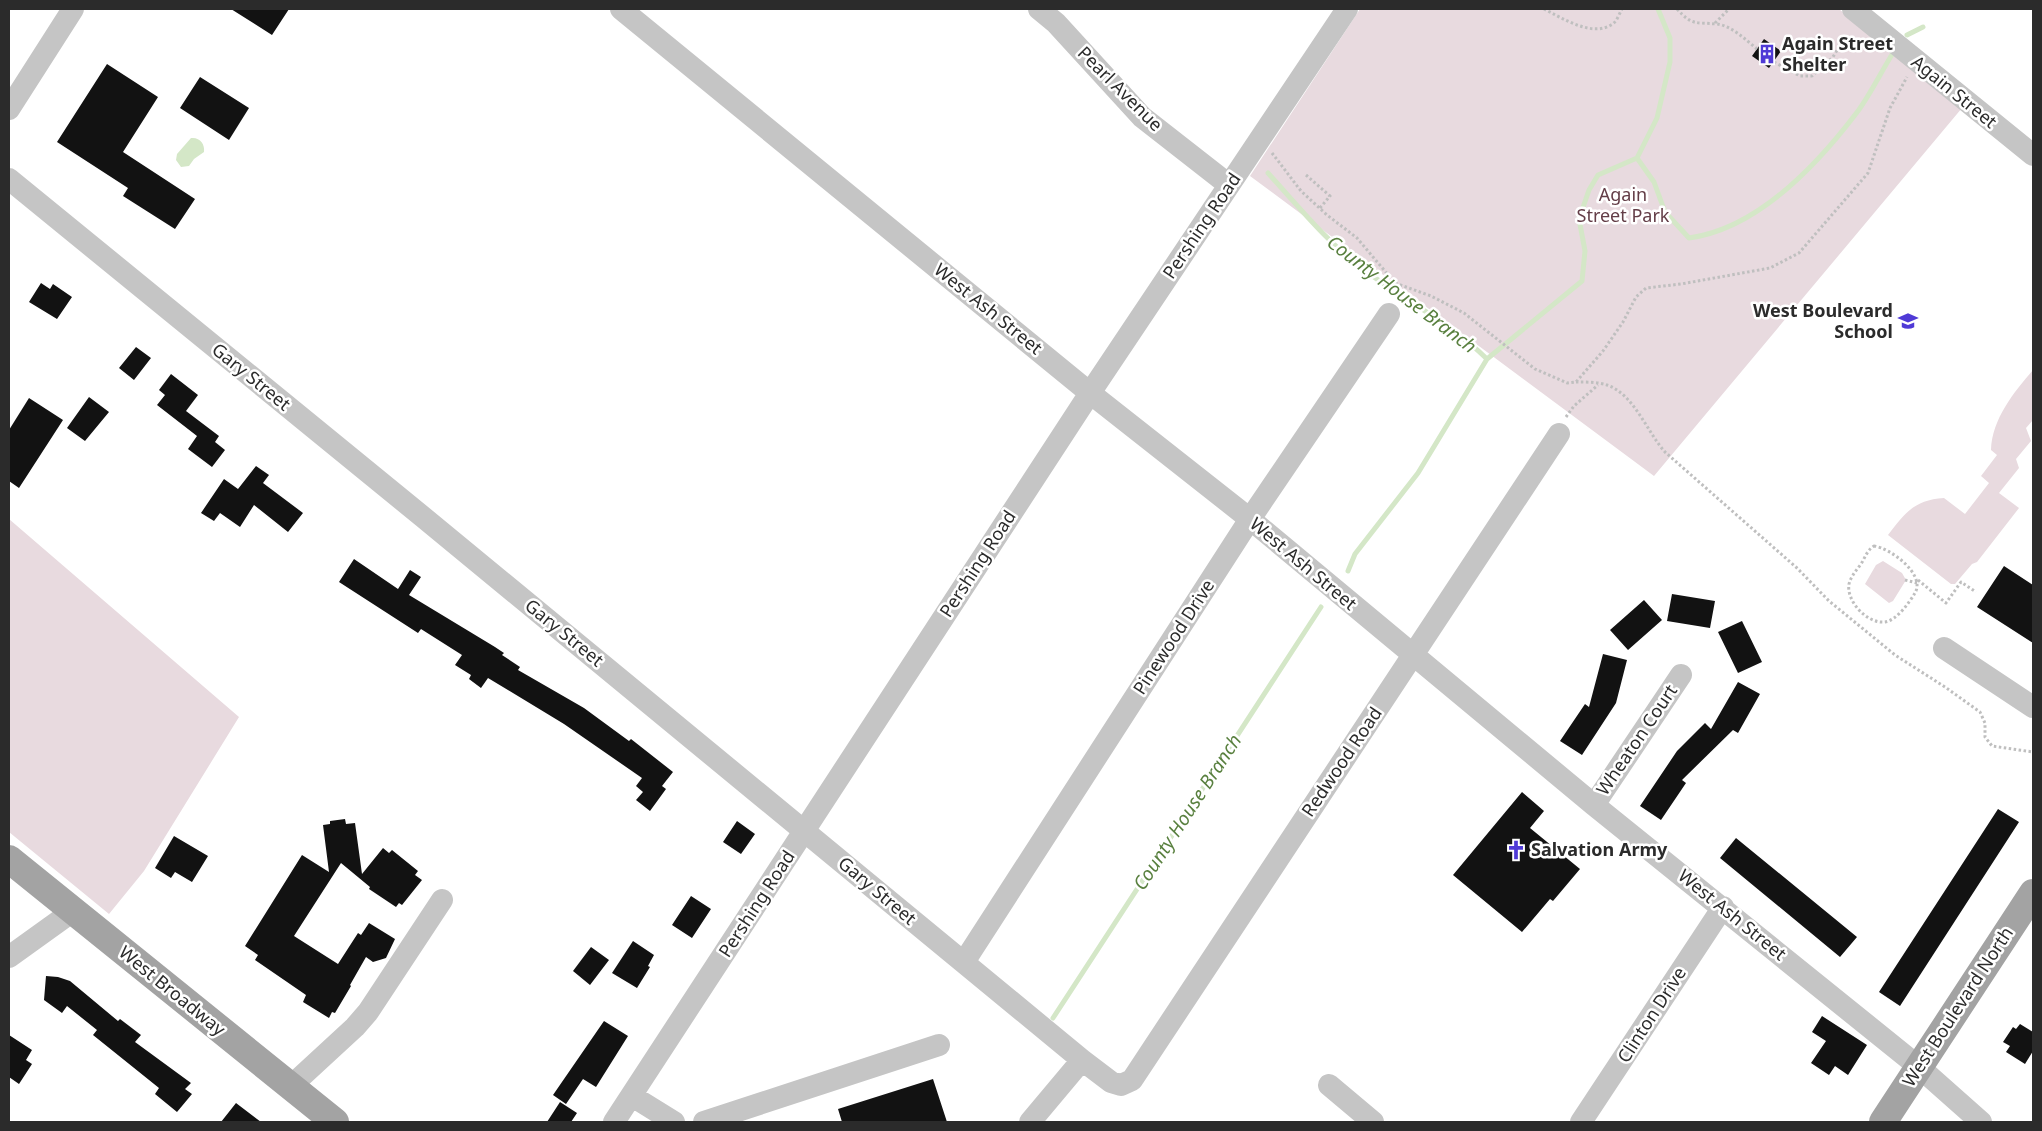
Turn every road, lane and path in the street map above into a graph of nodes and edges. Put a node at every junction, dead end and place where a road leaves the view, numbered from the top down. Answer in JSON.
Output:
{"nodes":[{"id":1,"x":74,"y":9,"type":"edge"},
{"id":2,"x":621,"y":9,"type":"edge"},
{"id":3,"x":1038,"y":9,"type":"edge"},
{"id":4,"x":1347,"y":9,"type":"edge"},
{"id":5,"x":1544,"y":9,"type":"edge"},
{"id":6,"x":1622,"y":9,"type":"edge"},
{"id":7,"x":1677,"y":9,"type":"edge"},
{"id":8,"x":1729,"y":9,"type":"edge"},
{"id":9,"x":1853,"y":9,"type":"edge"},
{"id":10,"x":1715,"y":24,"type":"junction"},
{"id":11,"x":1844,"y":38,"type":"dead end"},
{"id":12,"x":1757,"y":49,"type":"dead end"},
{"id":13,"x":1774,"y":62,"type":"dead end"},
{"id":14,"x":1917,"y":62,"type":"junction"},
{"id":15,"x":9,"y":109,"type":"edge"},
{"id":16,"x":1271,"y":151,"type":"dead end"},
{"id":17,"x":2033,"y":155,"type":"edge"},
{"id":18,"x":1306,"y":175,"type":"dead end"},
{"id":19,"x":9,"y":179,"type":"edge"},
{"id":20,"x":1229,"y":185,"type":"junction"},
{"id":21,"x":1320,"y":208,"type":"junction"},
{"id":22,"x":1389,"y":314,"type":"dead end"},
{"id":23,"x":1576,"y":382,"type":"junction"},
{"id":24,"x":1599,"y":384,"type":"junction"},
{"id":25,"x":1090,"y":393,"type":"junction"},
{"id":26,"x":1559,"y":434,"type":"joint"},
{"id":27,"x":1250,"y":520,"type":"junction"},
{"id":28,"x":1916,"y":578,"type":"junction"},
{"id":29,"x":1905,"y":580,"type":"dead end"},
{"id":30,"x":1917,"y":583,"type":"junction"},
{"id":31,"x":1924,"y":591,"type":"junction"},
{"id":32,"x":1916,"y":592,"type":"junction"},
{"id":33,"x":1976,"y":592,"type":"dead end"},
{"id":34,"x":1944,"y":648,"type":"dead end"},
{"id":35,"x":1413,"y":656,"type":"junction"},
{"id":36,"x":1680,"y":675,"type":"dead end"},
{"id":37,"x":2033,"y":707,"type":"edge"},
{"id":38,"x":2033,"y":752,"type":"edge"},
{"id":39,"x":1594,"y":805,"type":"junction"},
{"id":40,"x":805,"y":831,"type":"junction"},
{"id":41,"x":9,"y":859,"type":"edge"},
{"id":42,"x":2033,"y":893,"type":"edge"},
{"id":43,"x":442,"y":900,"type":"dead end"},
{"id":44,"x":1723,"y":907,"type":"junction"},
{"id":45,"x":73,"y":911,"type":"junction"},
{"id":46,"x":9,"y":958,"type":"edge"},
{"id":47,"x":964,"y":962,"type":"junction"},
{"id":48,"x":939,"y":1044,"type":"dead end"},
{"id":49,"x":1082,"y":1060,"type":"junction"},
{"id":50,"x":1919,"y":1067,"type":"junction"},
{"id":51,"x":1121,"y":1085,"type":"joint"},
{"id":52,"x":1329,"y":1085,"type":"dead end"},
{"id":53,"x":291,"y":1086,"type":"junction"},
{"id":54,"x":632,"y":1096,"type":"junction"},
{"id":55,"x":335,"y":1122,"type":"edge"},
{"id":56,"x":614,"y":1122,"type":"edge"},
{"id":57,"x":674,"y":1122,"type":"edge"},
{"id":58,"x":704,"y":1122,"type":"edge"},
{"id":59,"x":1030,"y":1122,"type":"edge"},
{"id":60,"x":1373,"y":1122,"type":"edge"},
{"id":61,"x":1581,"y":1122,"type":"edge"},
{"id":62,"x":1883,"y":1122,"type":"edge"},
{"id":63,"x":1981,"y":1122,"type":"edge"}],
"edges":[{"from":1,"to":15,"type":"street"},
{"from":2,"to":25,"type":"street","name":"West Ash Street"},
{"from":3,"to":20,"type":"street","name":"Pearl Avenue"},
{"from":4,"to":20,"type":"street","name":"Pershing Road"},
{"from":5,"to":6,"type":"path"},
{"from":7,"to":10,"type":"path"},
{"from":8,"to":10,"type":"path"},
{"from":9,"to":14,"type":"street","name":"Again Street"},
{"from":10,"to":12,"type":"path"},
{"from":11,"to":13,"type":"path"},
{"from":14,"to":17,"type":"street","name":"Again Street"},
{"from":14,"to":23,"type":"path"},
{"from":16,"to":21,"type":"path"},
{"from":18,"to":21,"type":"path"},
{"from":19,"to":40,"type":"street","name":"Gary Street"},
{"from":20,"to":25,"type":"street","name":"Pershing Road"},
{"from":21,"to":23,"type":"path"},
{"from":22,"to":27,"type":"street","name":"Pinewood Drive"},
{"from":23,"to":24,"type":"path"},
{"from":24,"to":26,"type":"path"},
{"from":24,"to":38,"type":"path"},
{"from":25,"to":27,"type":"street","name":"West Ash Street"},
{"from":25,"to":40,"type":"street","name":"Pershing Road"},
{"from":26,"to":35,"type":"street","name":"Redwood Road"},
{"from":27,"to":35,"type":"street","name":"West Ash Street"},
{"from":27,"to":47,"type":"street","name":"Pinewood Drive"},
{"from":28,"to":30,"type":"path"},
{"from":28,"to":31,"type":"path"},
{"from":28,"to":32,"type":"path"},
{"from":29,"to":30,"type":"path"},
{"from":30,"to":32,"type":"path"},
{"from":31,"to":32,"type":"path"},
{"from":31,"to":33,"type":"path"},
{"from":34,"to":37,"type":"street"},
{"from":35,"to":39,"type":"street","name":"West Ash Street"},
{"from":35,"to":51,"type":"street","name":"Redwood Road"},
{"from":36,"to":39,"type":"street","name":"Wheaton Court"},
{"from":39,"to":44,"type":"street","name":"West Ash Street"},
{"from":40,"to":47,"type":"street","name":"Gary Street"},
{"from":40,"to":54,"type":"street","name":"Pershing Road"},
{"from":41,"to":45,"type":"main road","name":"West Broadway"},
{"from":42,"to":50,"type":"main road","name":"West Boulevard North"},
{"from":43,"to":53,"type":"street"},
{"from":44,"to":50,"type":"street","name":"West Ash Street"},
{"from":44,"to":61,"type":"street","name":"Clinton Drive"},
{"from":45,"to":46,"type":"street"},
{"from":45,"to":53,"type":"main road","name":"West Broadway"},
{"from":47,"to":49,"type":"street","name":"Gary Street"},
{"from":48,"to":58,"type":"street"},
{"from":49,"to":51,"type":"street","name":"Gary Street"},
{"from":49,"to":59,"type":"street"},
{"from":50,"to":62,"type":"main road","name":"West Boulevard North"},
{"from":50,"to":63,"type":"street","name":"West Ash Street"},
{"from":52,"to":60,"type":"street"},
{"from":53,"to":55,"type":"main road","name":"West Broadway"},
{"from":54,"to":56,"type":"street","name":"Pershing Road"},
{"from":54,"to":57,"type":"street"}]}
